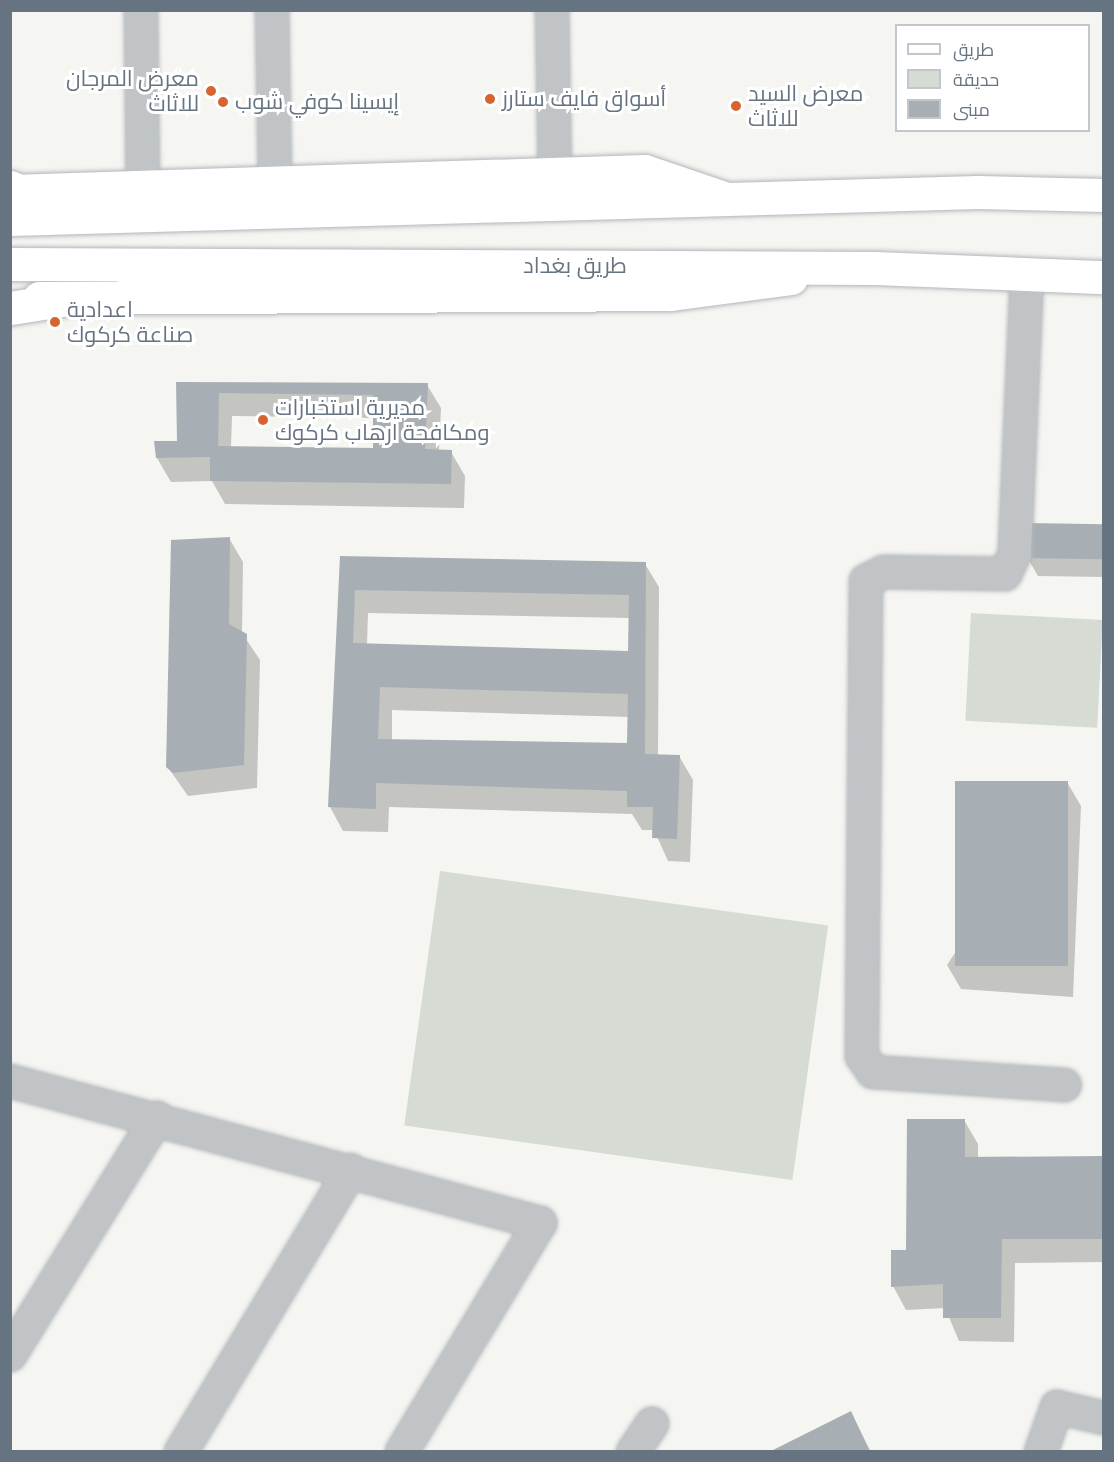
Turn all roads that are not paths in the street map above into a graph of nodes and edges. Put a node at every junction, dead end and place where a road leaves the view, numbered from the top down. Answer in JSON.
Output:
{"nodes":[{"id":1,"x":141,"y":10,"type":"edge"},
{"id":2,"x":272,"y":10,"type":"edge"},
{"id":3,"x":552,"y":10,"type":"edge"},
{"id":4,"x":555,"y":175,"type":"junction"},
{"id":5,"x":275,"y":183,"type":"junction"},
{"id":6,"x":143,"y":187,"type":"junction"},
{"id":7,"x":1104,"y":195,"type":"edge"},
{"id":8,"x":12,"y":197,"type":"edge"},
{"id":9,"x":726,"y":198,"type":"junction"},
{"id":10,"x":10,"y":264,"type":"edge"},
{"id":11,"x":875,"y":268,"type":"junction"},
{"id":12,"x":1027,"y":274,"type":"junction"},
{"id":13,"x":1104,"y":277,"type":"edge"},
{"id":14,"x":10,"y":297,"type":"edge"},
{"id":15,"x":67,"y":298,"type":"junction"},
{"id":16,"x":10,"y":308,"type":"edge"},
{"id":17,"x":10,"y":1081,"type":"edge"},
{"id":18,"x":1065,"y":1085,"type":"dead end"},
{"id":19,"x":157,"y":1118,"type":"junction"},
{"id":20,"x":351,"y":1170,"type":"junction"},
{"id":21,"x":10,"y":1355,"type":"edge"},
{"id":22,"x":1104,"y":1418,"type":"edge"},
{"id":23,"x":652,"y":1424,"type":"dead end"},
{"id":24,"x":181,"y":1452,"type":"edge"},
{"id":25,"x":402,"y":1452,"type":"edge"},
{"id":26,"x":633,"y":1452,"type":"edge"},
{"id":27,"x":1041,"y":1452,"type":"edge"}],
"edges":[{"from":1,"to":6,"type":"street"},
{"from":2,"to":5,"type":"street"},
{"from":3,"to":4,"type":"street"},
{"from":4,"to":5,"type":"main road"},
{"from":4,"to":9,"type":"main road"},
{"from":5,"to":6,"type":"main road"},
{"from":6,"to":8,"type":"main road"},
{"from":7,"to":9,"type":"main road"},
{"from":8,"to":9,"type":"main road"},
{"from":10,"to":11,"type":"main road","name":"طريق بغداد"},
{"from":11,"to":12,"type":"main road","name":"طريق بغداد"},
{"from":11,"to":15,"type":"main road"},
{"from":12,"to":13,"type":"main road","name":"طريق بغداد"},
{"from":12,"to":18,"type":"street"},
{"from":14,"to":15,"type":"main road"},
{"from":15,"to":16,"type":"main road"},
{"from":17,"to":19,"type":"street"},
{"from":19,"to":20,"type":"street"},
{"from":19,"to":21,"type":"street"},
{"from":20,"to":24,"type":"street"},
{"from":20,"to":25,"type":"street"},
{"from":22,"to":27,"type":"street"},
{"from":23,"to":26,"type":"street"}]}
